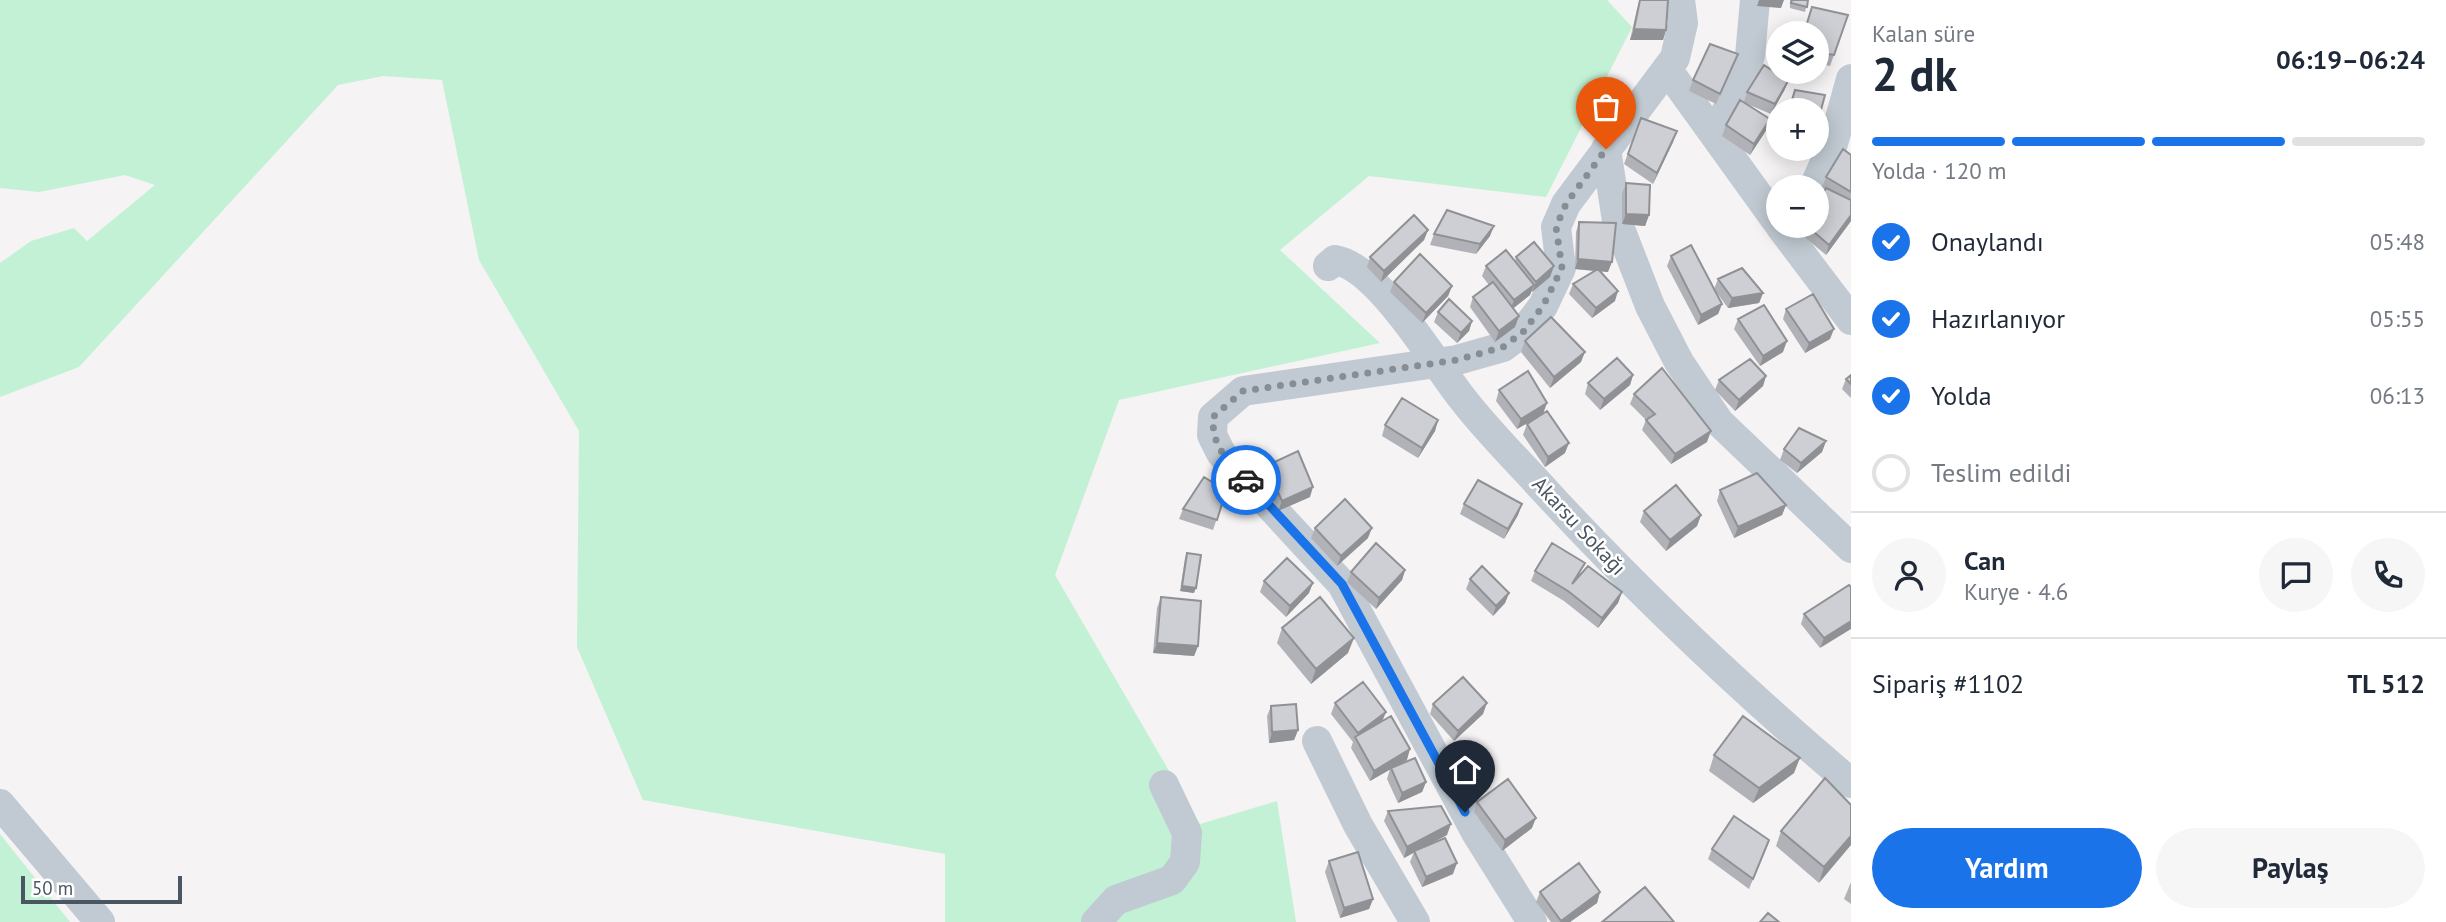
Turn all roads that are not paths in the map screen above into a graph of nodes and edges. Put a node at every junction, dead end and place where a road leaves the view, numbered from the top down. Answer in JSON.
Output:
{"nodes":[{"id":1,"x":1680,"y":0,"type":"edge"},
{"id":2,"x":1755,"y":0,"type":"edge"},
{"id":3,"x":1667,"y":69,"type":"junction"},
{"id":4,"x":1851,"y":79,"type":"edge"},
{"id":5,"x":1714,"y":132,"type":"junction"},
{"id":6,"x":1606,"y":149,"type":"junction"},
{"id":7,"x":1819,"y":175,"type":"edge"},
{"id":8,"x":1766,"y":206,"type":"edge"},
{"id":9,"x":1790,"y":238,"type":"edge"},
{"id":10,"x":1328,"y":266,"type":"dead end"},
{"id":11,"x":1851,"y":320,"type":"edge"},
{"id":12,"x":1437,"y":363,"type":"junction"},
{"id":13,"x":1851,"y":548,"type":"edge"},
{"id":14,"x":1317,"y":741,"type":"dead end"},
{"id":15,"x":1851,"y":783,"type":"edge"},
{"id":16,"x":1164,"y":785,"type":"dead end"},
{"id":17,"x":0,"y":804,"type":"edge"},
{"id":18,"x":100,"y":922,"type":"edge"},
{"id":19,"x":1096,"y":922,"type":"edge"},
{"id":20,"x":1415,"y":922,"type":"edge"},
{"id":21,"x":1532,"y":922,"type":"edge"}],
"edges":[{"from":1,"to":3,"type":"street"},
{"from":2,"to":5,"type":"street"},
{"from":3,"to":5,"type":"street"},
{"from":3,"to":6,"type":"street"},
{"from":4,"to":7,"type":"street"},
{"from":5,"to":8,"type":"street"},
{"from":6,"to":12,"type":"street"},
{"from":6,"to":13,"type":"street"},
{"from":9,"to":11,"type":"street"},
{"from":10,"to":12,"type":"street","name":"Akarsu Sokağı"},
{"from":12,"to":15,"type":"street","name":"Akarsu Sokağı"},
{"from":12,"to":21,"type":"street"},
{"from":14,"to":20,"type":"street"},
{"from":16,"to":19,"type":"street"},
{"from":17,"to":18,"type":"street"}]}
